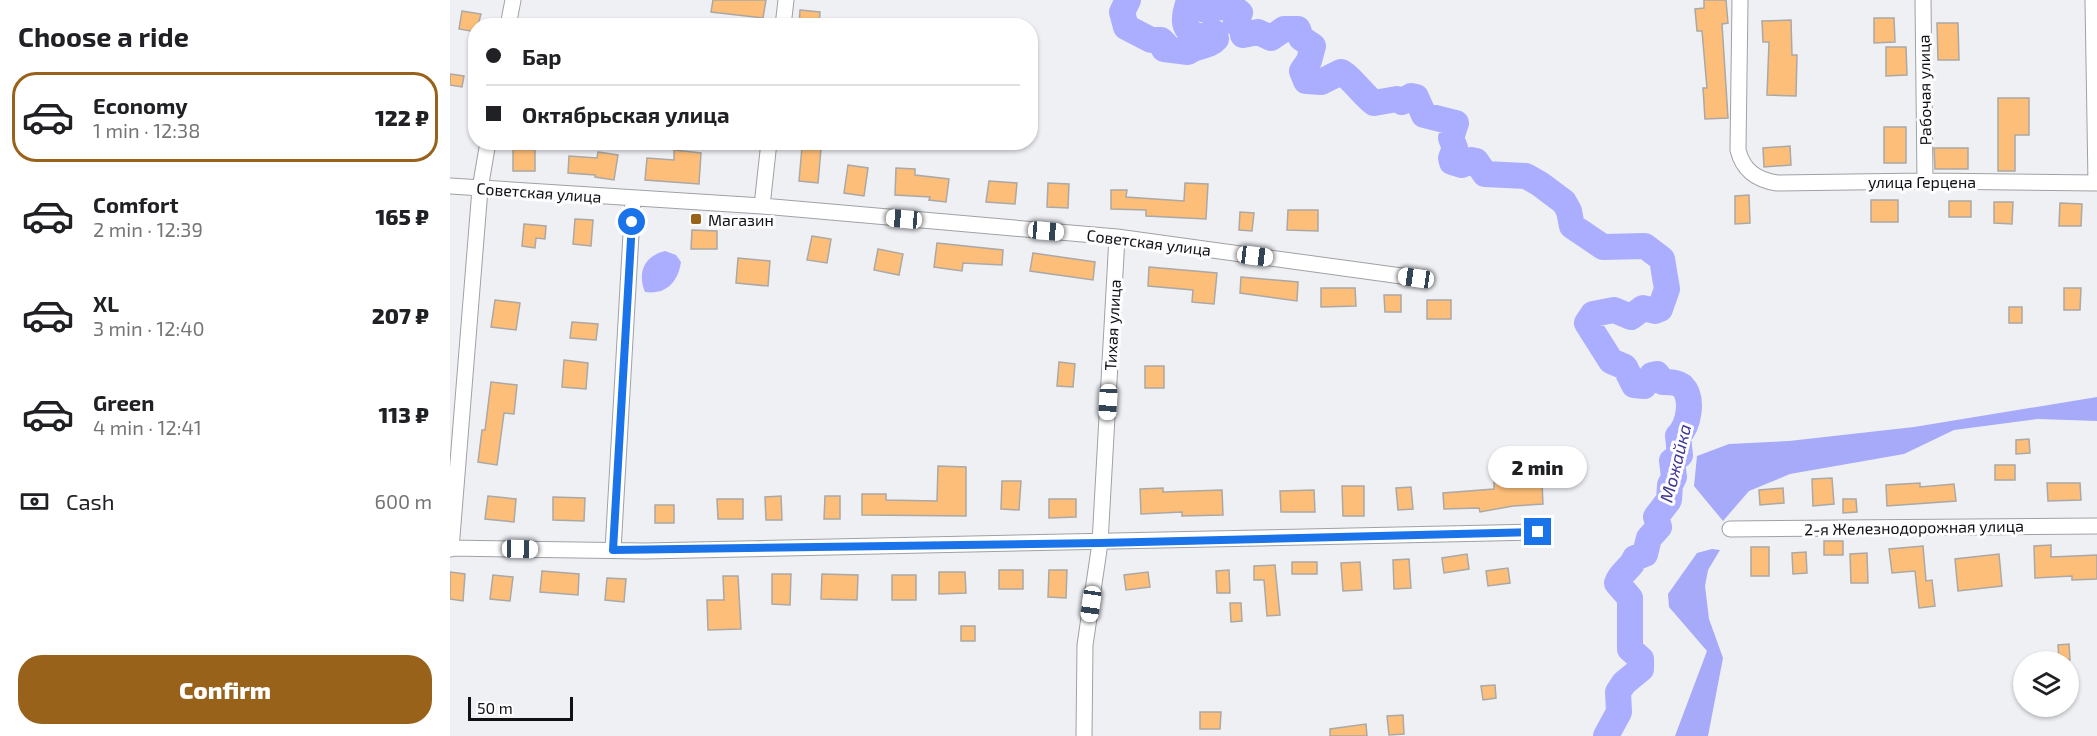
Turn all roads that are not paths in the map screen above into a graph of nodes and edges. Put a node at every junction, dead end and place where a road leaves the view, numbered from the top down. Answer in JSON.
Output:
{"nodes":[{"id":1,"x":513,"y":0,"type":"edge"},
{"id":2,"x":786,"y":0,"type":"edge"},
{"id":3,"x":1740,"y":0,"type":"edge"},
{"id":4,"x":1923,"y":0,"type":"edge"},
{"id":5,"x":2093,"y":0,"type":"edge"},
{"id":6,"x":510,"y":18,"type":"edge"},
{"id":7,"x":784,"y":18,"type":"edge"},
{"id":8,"x":487,"y":150,"type":"edge"},
{"id":9,"x":768,"y":150,"type":"edge"},
{"id":10,"x":1925,"y":181,"type":"junction"},
{"id":11,"x":2096,"y":183,"type":"edge"},
{"id":12,"x":450,"y":186,"type":"edge"},
{"id":13,"x":480,"y":189,"type":"junction"},
{"id":14,"x":633,"y":199,"type":"junction"},
{"id":15,"x":762,"y":206,"type":"junction"},
{"id":16,"x":1117,"y":237,"type":"junction"},
{"id":17,"x":1416,"y":278,"type":"dead end"},
{"id":18,"x":2097,"y":526,"type":"edge"},
{"id":19,"x":1730,"y":529,"type":"dead end"},
{"id":20,"x":1538,"y":532,"type":"dead end"},
{"id":21,"x":1100,"y":543,"type":"junction"},
{"id":22,"x":450,"y":548,"type":"edge"},
{"id":23,"x":613,"y":550,"type":"junction"},
{"id":24,"x":1084,"y":736,"type":"edge"}],
"edges":[{"from":1,"to":6,"type":"street"},
{"from":2,"to":7,"type":"street"},
{"from":3,"to":10,"type":"street","name":"улица Герцена"},
{"from":4,"to":10,"type":"street","name":"Рабочая улица"},
{"from":5,"to":11,"type":"street"},
{"from":8,"to":13,"type":"street"},
{"from":9,"to":15,"type":"street"},
{"from":10,"to":11,"type":"street","name":"улица Герцена"},
{"from":12,"to":13,"type":"street","name":"Советская улица"},
{"from":13,"to":14,"type":"street","name":"Советская улица"},
{"from":13,"to":22,"type":"street"},
{"from":14,"to":15,"type":"street","name":"Советская улица"},
{"from":14,"to":23,"type":"street"},
{"from":15,"to":16,"type":"street","name":"Советская улица"},
{"from":16,"to":17,"type":"street","name":"Советская улица"},
{"from":16,"to":21,"type":"street","name":"Тихая улица"},
{"from":18,"to":19,"type":"street","name":"2-я Железнодорожная улица"},
{"from":20,"to":21,"type":"street"},
{"from":21,"to":23,"type":"street"},
{"from":21,"to":24,"type":"street","name":"Тихая улица"},
{"from":22,"to":23,"type":"street"}]}
